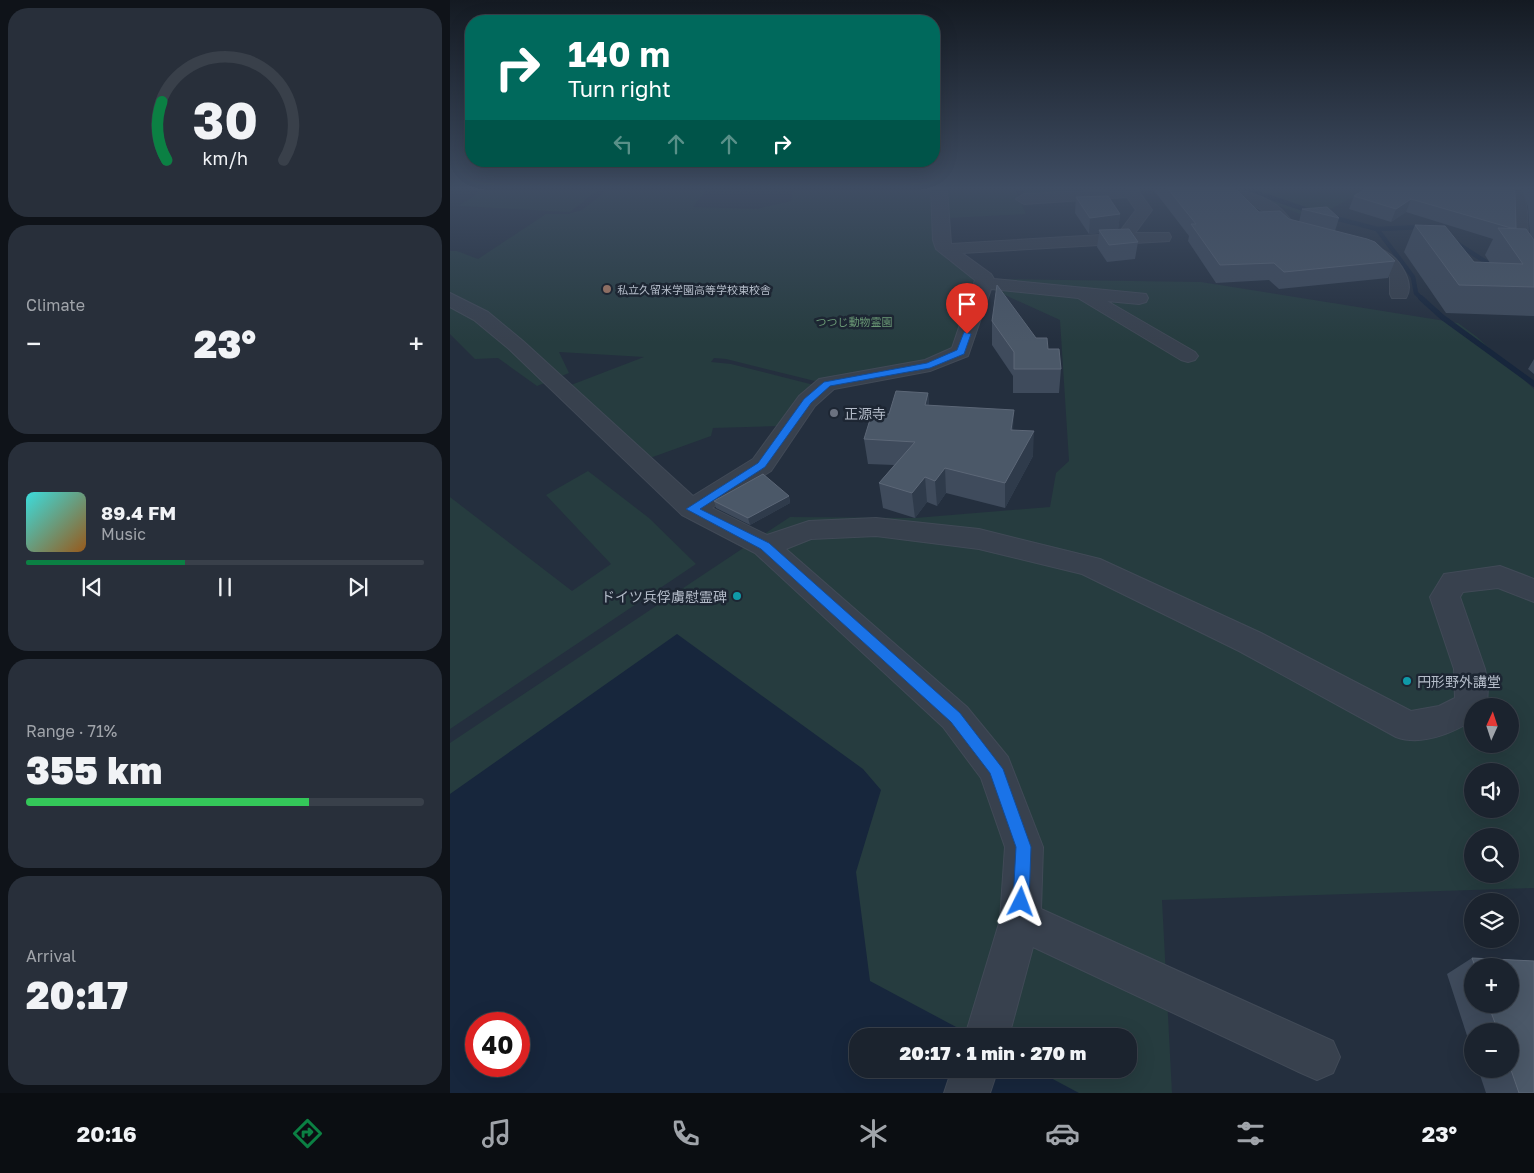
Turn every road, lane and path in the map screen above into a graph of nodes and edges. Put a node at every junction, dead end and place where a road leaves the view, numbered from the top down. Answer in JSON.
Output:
{"nodes":[{"id":1,"x":941,"y":240,"type":"edge"},
{"id":2,"x":1105,"y":240,"type":"edge"},
{"id":3,"x":1518,"y":240,"type":"edge"},
{"id":4,"x":1349,"y":245,"type":"edge"},
{"id":5,"x":945,"y":249,"type":"junction"},
{"id":6,"x":1534,"y":273,"type":"edge"},
{"id":7,"x":983,"y":283,"type":"junction"},
{"id":8,"x":1079,"y":292,"type":"junction"},
{"id":9,"x":1399,"y":294,"type":"dead end"},
{"id":10,"x":1138,"y":298,"type":"dead end"},
{"id":11,"x":450,"y":299,"type":"edge"},
{"id":12,"x":1188,"y":356,"type":"dead end"},
{"id":13,"x":691,"y":509,"type":"junction"},
{"id":14,"x":765,"y":546,"type":"junction"},
{"id":15,"x":1534,"y":591,"type":"edge"},
{"id":16,"x":1020,"y":920,"type":"junction"},
{"id":17,"x":989,"y":1028,"type":"edge"},
{"id":18,"x":1317,"y":1057,"type":"dead end"},
{"id":19,"x":972,"y":1078,"type":"edge"},
{"id":20,"x":967,"y":1093,"type":"edge"}],
"edges":[{"from":1,"to":5,"type":"street"},
{"from":2,"to":5,"type":"street"},
{"from":3,"to":6,"type":"street"},
{"from":4,"to":9,"type":"street"},
{"from":5,"to":7,"type":"street"},
{"from":7,"to":8,"type":"street"},
{"from":7,"to":13,"type":"street"},
{"from":8,"to":10,"type":"street"},
{"from":8,"to":12,"type":"street"},
{"from":11,"to":13,"type":"street"},
{"from":13,"to":14,"type":"street"},
{"from":14,"to":15,"type":"street"},
{"from":14,"to":16,"type":"street"},
{"from":16,"to":17,"type":"street"},
{"from":16,"to":18,"type":"street"},
{"from":19,"to":20,"type":"street"}]}
